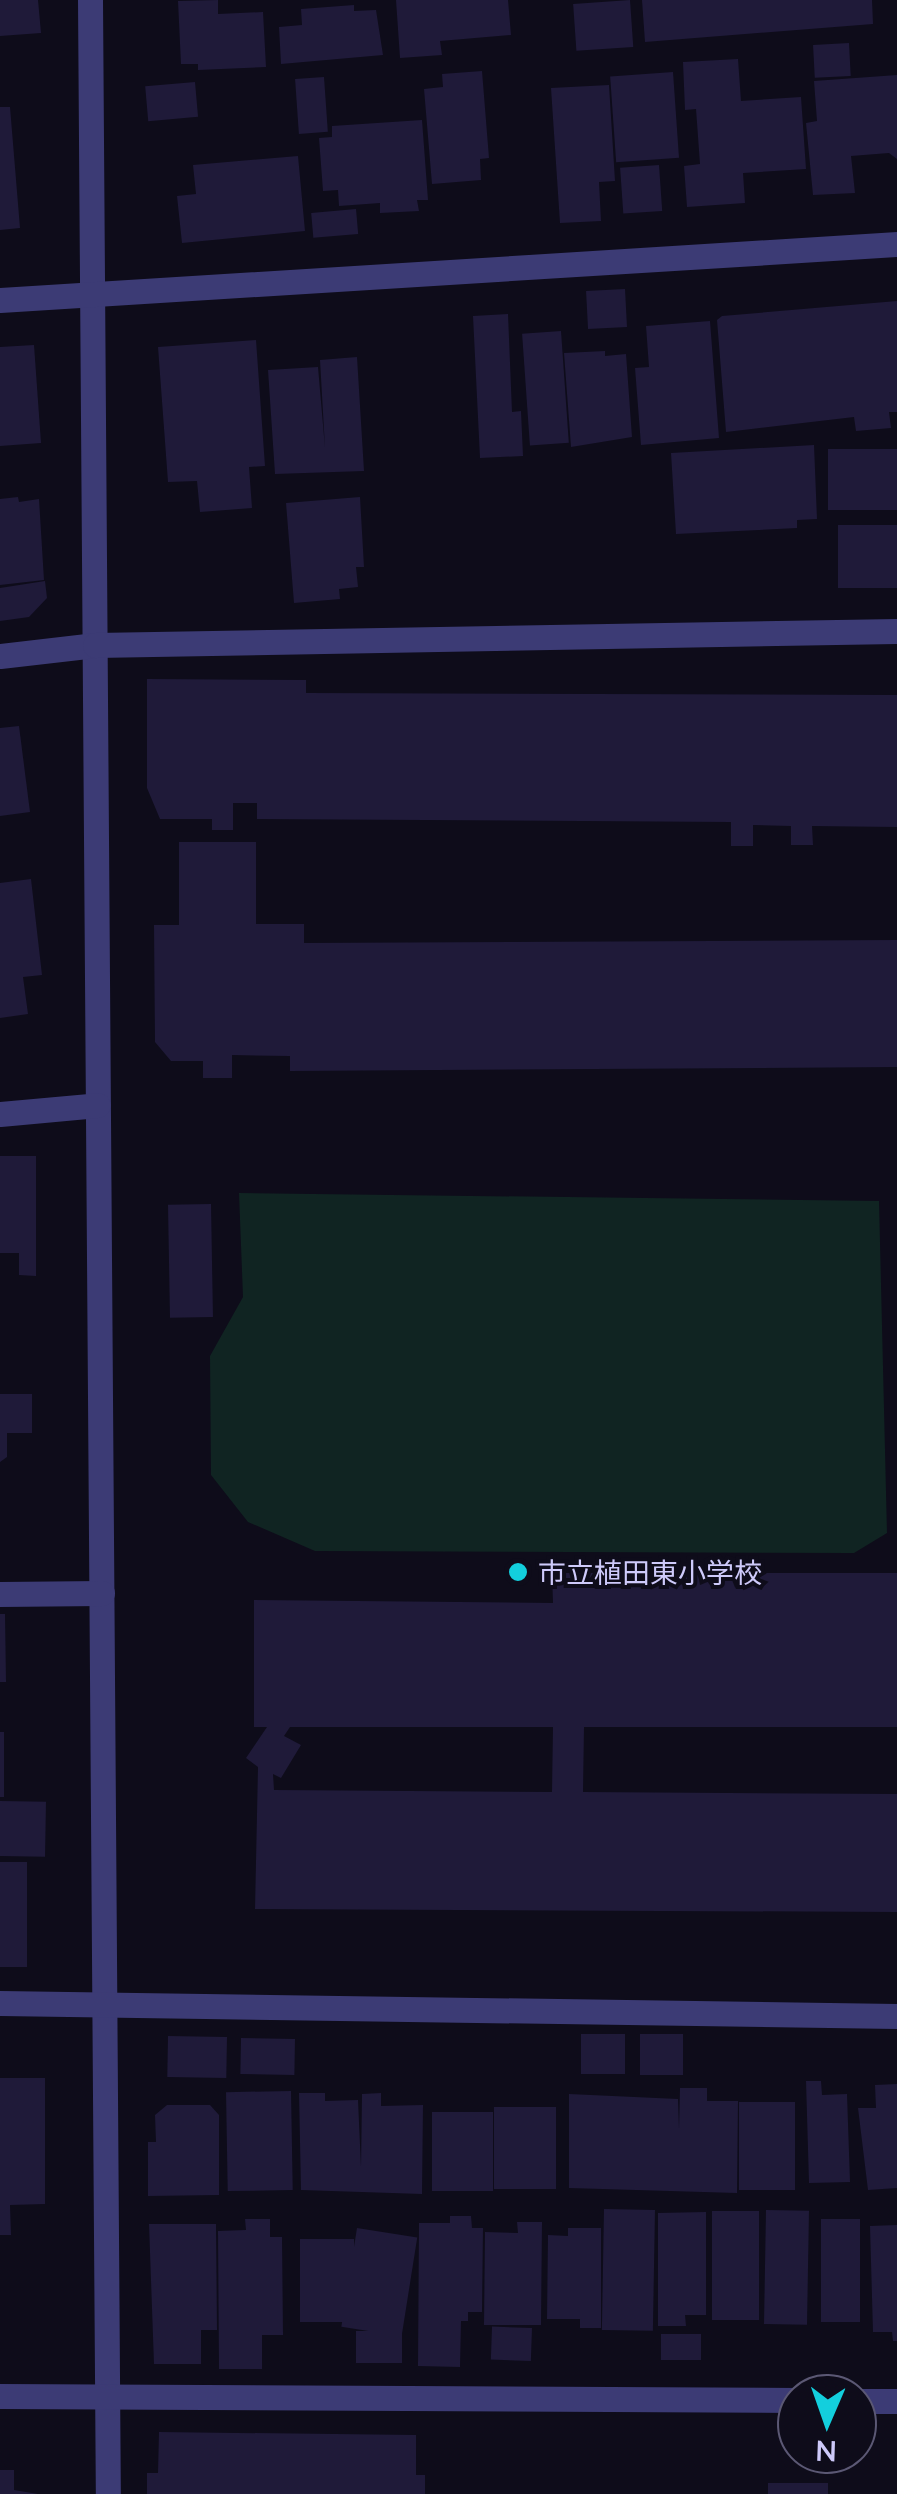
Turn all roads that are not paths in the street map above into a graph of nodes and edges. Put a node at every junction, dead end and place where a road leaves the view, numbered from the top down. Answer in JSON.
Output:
{"nodes":[{"id":1,"x":90,"y":0,"type":"edge"},
{"id":2,"x":897,"y":244,"type":"edge"},
{"id":3,"x":92,"y":292,"type":"junction"},
{"id":4,"x":0,"y":300,"type":"edge"},
{"id":5,"x":897,"y":631,"type":"edge"},
{"id":6,"x":96,"y":645,"type":"junction"},
{"id":7,"x":0,"y":656,"type":"edge"},
{"id":8,"x":98,"y":1105,"type":"junction"},
{"id":9,"x":0,"y":1114,"type":"edge"},
{"id":10,"x":102,"y":1593,"type":"junction"},
{"id":11,"x":0,"y":1594,"type":"edge"},
{"id":12,"x":105,"y":2001,"type":"junction"},
{"id":13,"x":0,"y":2003,"type":"edge"},
{"id":14,"x":897,"y":2016,"type":"edge"},
{"id":15,"x":108,"y":2394,"type":"junction"},
{"id":16,"x":0,"y":2396,"type":"edge"},
{"id":17,"x":777,"y":2400,"type":"edge"},
{"id":18,"x":108,"y":2494,"type":"edge"}],
"edges":[{"from":1,"to":3,"type":"street"},
{"from":2,"to":3,"type":"street"},
{"from":3,"to":4,"type":"street"},
{"from":3,"to":6,"type":"street"},
{"from":5,"to":6,"type":"street"},
{"from":6,"to":7,"type":"street"},
{"from":6,"to":8,"type":"street"},
{"from":8,"to":9,"type":"street"},
{"from":8,"to":10,"type":"street"},
{"from":10,"to":11,"type":"street"},
{"from":10,"to":12,"type":"street"},
{"from":12,"to":13,"type":"street"},
{"from":12,"to":14,"type":"street"},
{"from":12,"to":15,"type":"street"},
{"from":15,"to":16,"type":"street"},
{"from":15,"to":17,"type":"street"},
{"from":15,"to":18,"type":"street"}]}
